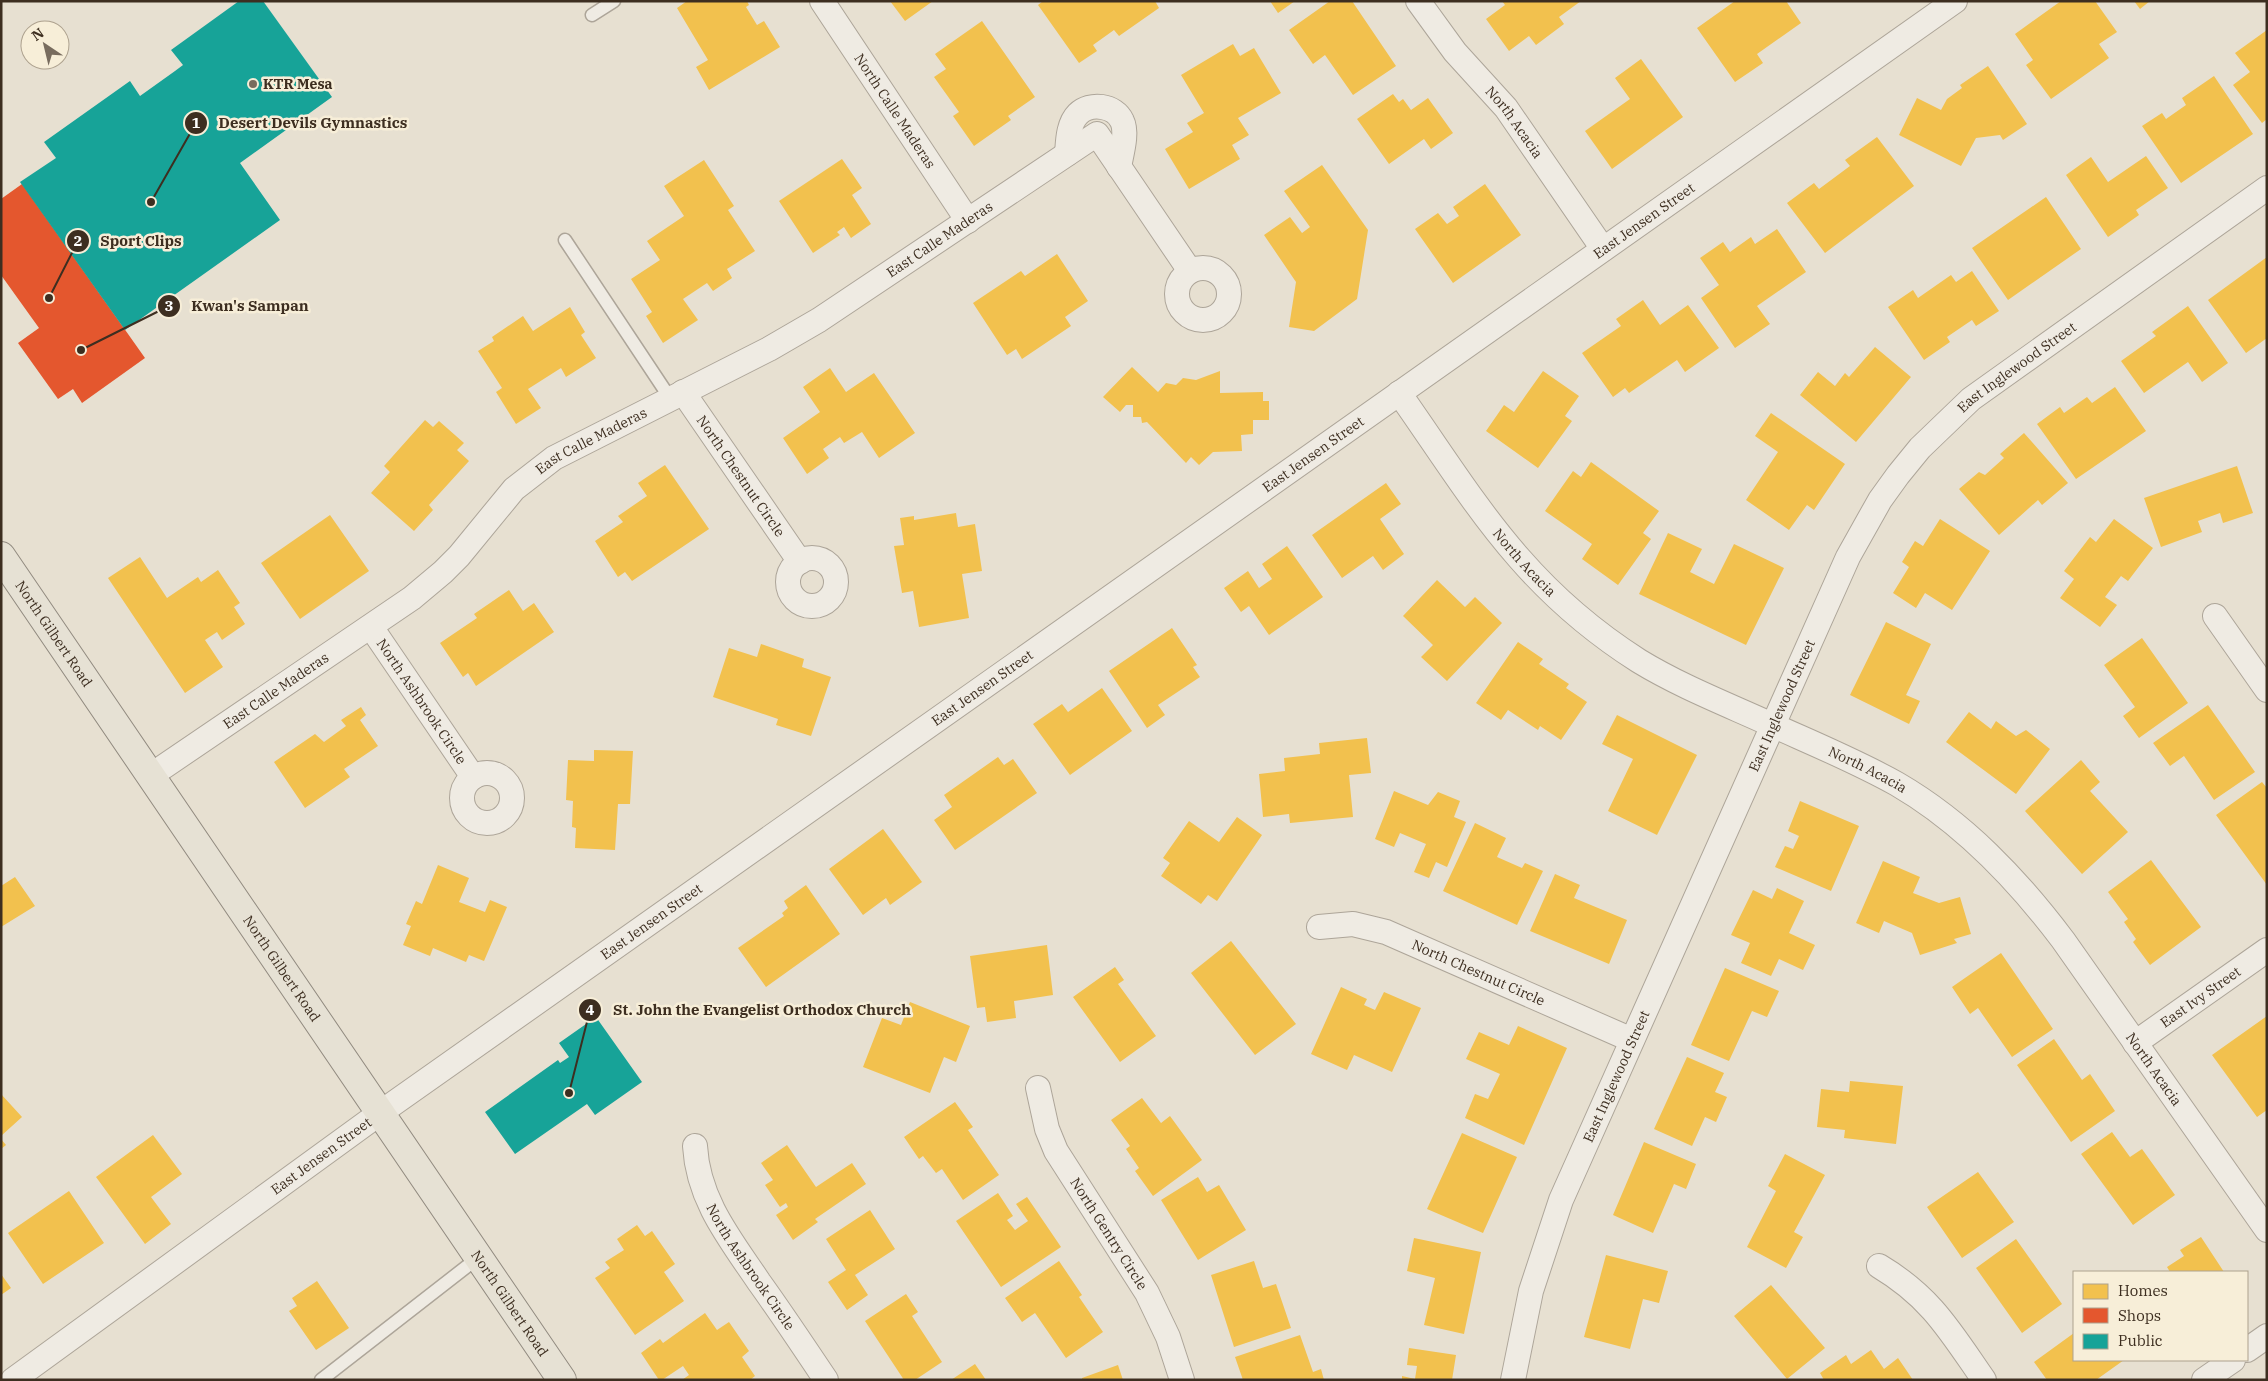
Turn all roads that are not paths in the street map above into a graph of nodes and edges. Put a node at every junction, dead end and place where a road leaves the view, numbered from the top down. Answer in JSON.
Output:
{"nodes":[{"id":1,"x":614,"y":1,"type":"edge"},
{"id":2,"x":822,"y":1,"type":"edge"},
{"id":3,"x":1418,"y":1,"type":"edge"},
{"id":4,"x":1955,"y":1,"type":"edge"},
{"id":5,"x":592,"y":16,"type":"dead end"},
{"id":6,"x":2267,"y":188,"type":"edge"},
{"id":7,"x":968,"y":221,"type":"junction"},
{"id":8,"x":565,"y":240,"type":"dead end"},
{"id":9,"x":1603,"y":250,"type":"junction"},
{"id":10,"x":1190,"y":271,"type":"dead end"},
{"id":11,"x":1399,"y":394,"type":"junction"},
{"id":12,"x":677,"y":395,"type":"junction"},
{"id":13,"x":1,"y":556,"type":"edge"},
{"id":14,"x":800,"y":562,"type":"dead end"},
{"id":15,"x":2215,"y":616,"type":"dead end"},
{"id":16,"x":371,"y":627,"type":"junction"},
{"id":17,"x":2267,"y":690,"type":"edge"},
{"id":18,"x":1773,"y":725,"type":"junction"},
{"id":19,"x":150,"y":776,"type":"junction"},
{"id":20,"x":473,"y":777,"type":"dead end"},
{"id":21,"x":1320,"y":927,"type":"dead end"},
{"id":22,"x":2267,"y":950,"type":"edge"},
{"id":23,"x":1632,"y":1040,"type":"junction"},
{"id":24,"x":2135,"y":1043,"type":"junction"},
{"id":25,"x":1038,"y":1088,"type":"dead end"},
{"id":26,"x":380,"y":1113,"type":"junction"},
{"id":27,"x":695,"y":1146,"type":"dead end"},
{"id":28,"x":2267,"y":1230,"type":"edge"},
{"id":29,"x":479,"y":1257,"type":"junction"},
{"id":30,"x":1879,"y":1266,"type":"dead end"},
{"id":31,"x":2267,"y":1336,"type":"edge"},
{"id":32,"x":2248,"y":1349,"type":"edge"},
{"id":33,"x":2232,"y":1361,"type":"edge"},
{"id":34,"x":13,"y":1380,"type":"edge"},
{"id":35,"x":321,"y":1380,"type":"edge"},
{"id":36,"x":562,"y":1380,"type":"edge"},
{"id":37,"x":826,"y":1380,"type":"edge"},
{"id":38,"x":1182,"y":1380,"type":"edge"},
{"id":39,"x":1513,"y":1380,"type":"edge"},
{"id":40,"x":1984,"y":1380,"type":"edge"},
{"id":41,"x":2204,"y":1380,"type":"edge"}],
"edges":[{"from":1,"to":5,"type":"lane"},
{"from":2,"to":7,"type":"street","name":"North Calle Maderas"},
{"from":3,"to":9,"type":"street","name":"North Acacia"},
{"from":4,"to":9,"type":"street","name":"East Jensen Street"},
{"from":6,"to":18,"type":"street","name":"East Inglewood Street"},
{"from":7,"to":10,"type":"street","name":"East Calle Maderas"},
{"from":7,"to":12,"type":"street","name":"East Calle Maderas"},
{"from":8,"to":12,"type":"lane"},
{"from":9,"to":11,"type":"street","name":"East Jensen Street"},
{"from":11,"to":18,"type":"street","name":"North Acacia"},
{"from":11,"to":26,"type":"street","name":"East Jensen Street"},
{"from":12,"to":14,"type":"street","name":"North Chestnut Circle"},
{"from":12,"to":16,"type":"street","name":"East Calle Maderas"},
{"from":13,"to":19,"type":"main road","name":"North Gilbert Road"},
{"from":15,"to":17,"type":"street"},
{"from":16,"to":19,"type":"street","name":"East Calle Maderas"},
{"from":16,"to":20,"type":"street","name":"North Ashbrook Circle"},
{"from":18,"to":23,"type":"street","name":"East Inglewood Street"},
{"from":18,"to":24,"type":"street","name":"North Acacia"},
{"from":19,"to":26,"type":"main road","name":"North Gilbert Road"},
{"from":21,"to":23,"type":"street","name":"North Chestnut Circle"},
{"from":22,"to":24,"type":"street","name":"East Ivy Street"},
{"from":23,"to":39,"type":"street","name":"East Inglewood Street"},
{"from":24,"to":28,"type":"street","name":"North Acacia"},
{"from":25,"to":38,"type":"street","name":"North Gentry Circle"},
{"from":26,"to":29,"type":"main road","name":"North Gilbert Road"},
{"from":26,"to":34,"type":"street","name":"East Jensen Street"},
{"from":27,"to":37,"type":"street","name":"North Ashbrook Circle"},
{"from":29,"to":35,"type":"lane"},
{"from":29,"to":36,"type":"main road","name":"North Gilbert Road"},
{"from":30,"to":40,"type":"street"},
{"from":31,"to":32,"type":"street"},
{"from":33,"to":41,"type":"street"}]}
